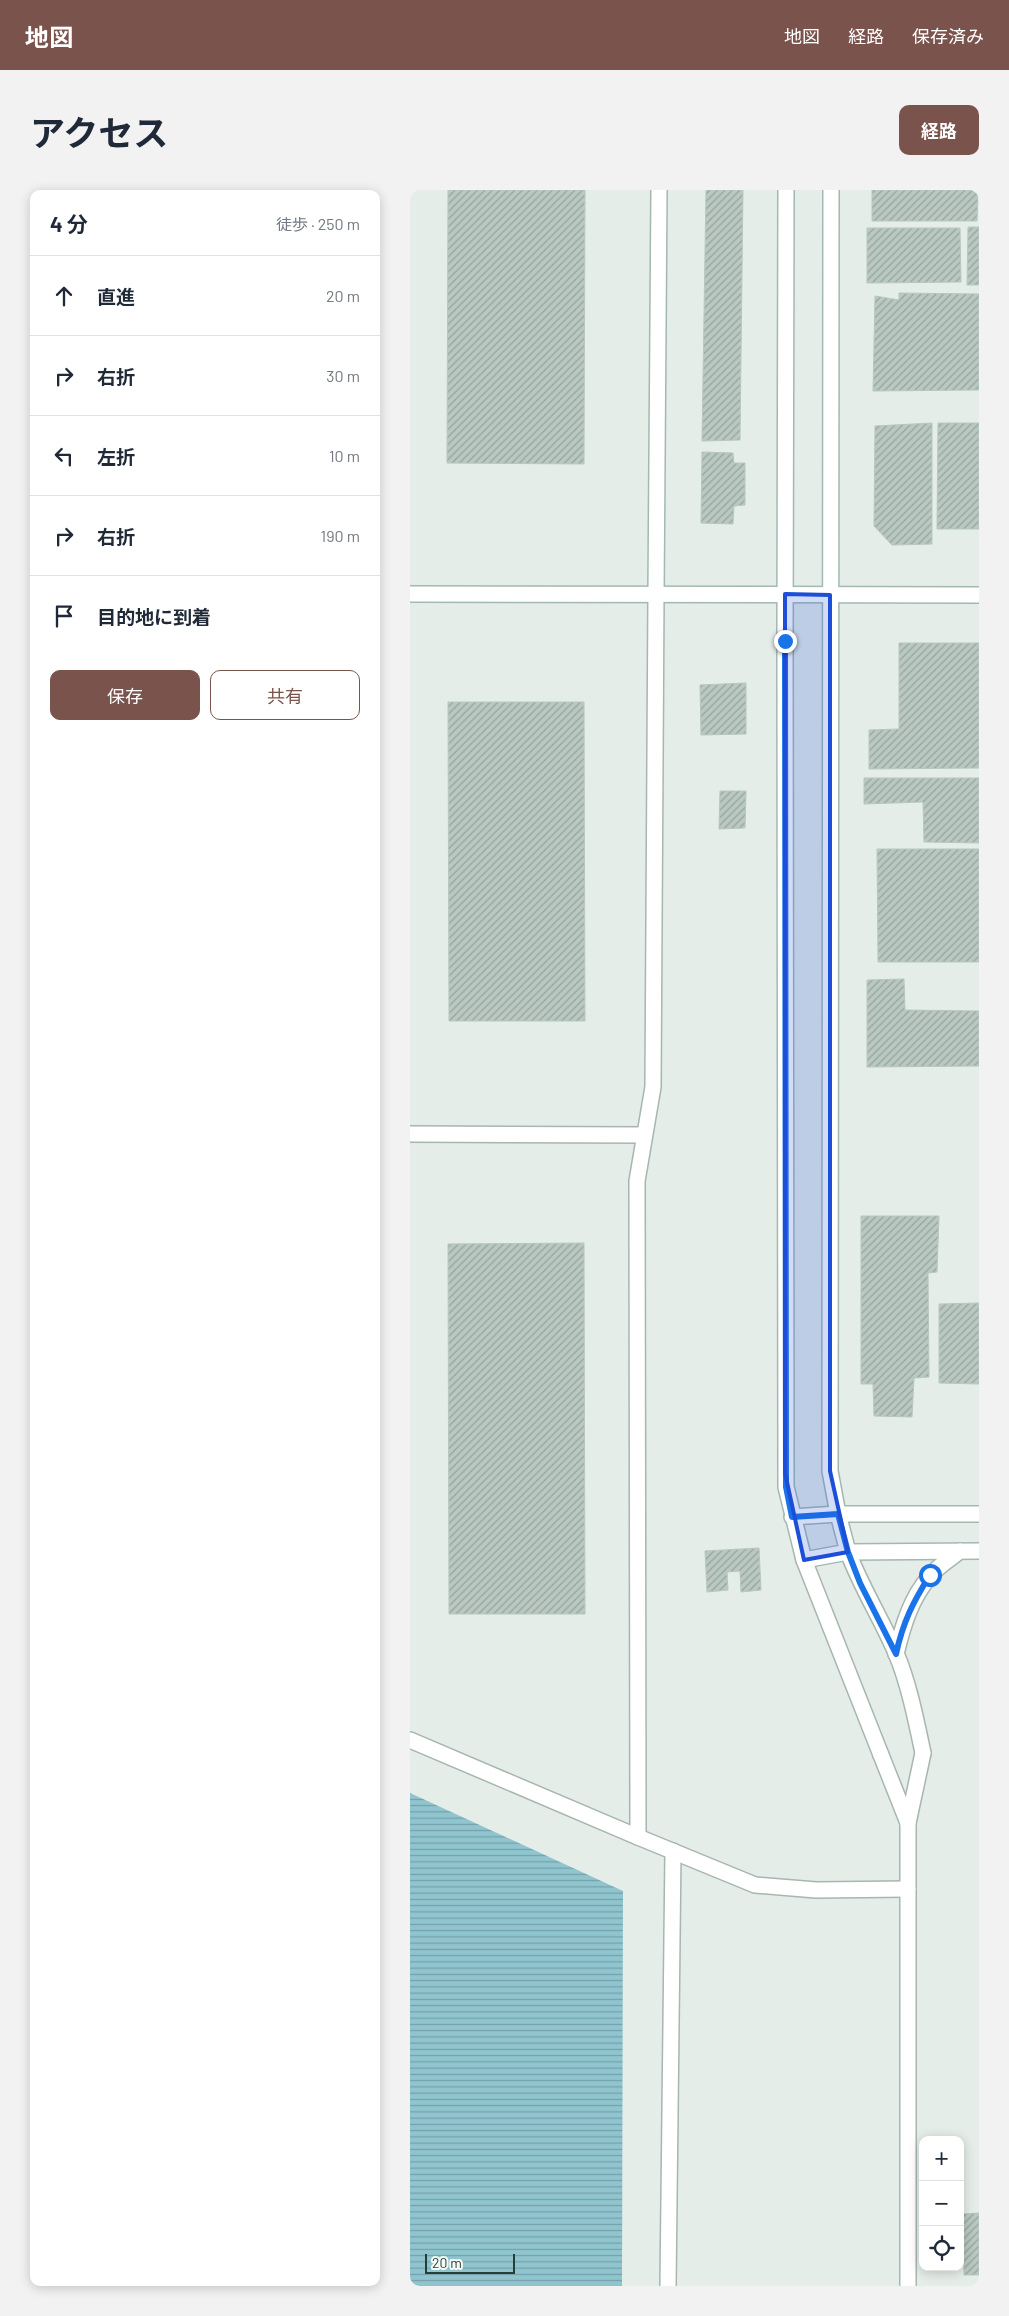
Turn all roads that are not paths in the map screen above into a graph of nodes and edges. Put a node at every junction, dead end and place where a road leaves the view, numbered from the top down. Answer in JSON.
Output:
{"nodes":[{"id":1,"x":659,"y":190,"type":"edge"},
{"id":2,"x":786,"y":190,"type":"edge"},
{"id":3,"x":830,"y":190,"type":"edge"},
{"id":4,"x":410,"y":594,"type":"edge"},
{"id":5,"x":656,"y":594,"type":"junction"},
{"id":6,"x":785,"y":594,"type":"junction"},
{"id":7,"x":830,"y":595,"type":"junction"},
{"id":8,"x":979,"y":595,"type":"edge"},
{"id":9,"x":410,"y":1134,"type":"edge"},
{"id":10,"x":643,"y":1135,"type":"junction"},
{"id":11,"x":838,"y":1514,"type":"junction"},
{"id":12,"x":979,"y":1514,"type":"edge"},
{"id":13,"x":792,"y":1517,"type":"junction"},
{"id":14,"x":960,"y":1551,"type":"junction"},
{"id":15,"x":979,"y":1551,"type":"edge"},
{"id":16,"x":848,"y":1552,"type":"junction"},
{"id":17,"x":804,"y":1560,"type":"junction"},
{"id":18,"x":896,"y":1654,"type":"junction"},
{"id":19,"x":410,"y":1740,"type":"edge"},
{"id":20,"x":908,"y":1823,"type":"junction"},
{"id":21,"x":638,"y":1837,"type":"junction"},
{"id":22,"x":673,"y":1851,"type":"junction"},
{"id":23,"x":908,"y":1889,"type":"junction"},
{"id":24,"x":668,"y":2286,"type":"edge"},
{"id":25,"x":908,"y":2286,"type":"edge"}],
"edges":[{"from":1,"to":5,"type":"street"},
{"from":2,"to":6,"type":"street"},
{"from":3,"to":7,"type":"street"},
{"from":4,"to":5,"type":"street"},
{"from":5,"to":6,"type":"street"},
{"from":5,"to":10,"type":"street"},
{"from":6,"to":7,"type":"street"},
{"from":6,"to":13,"type":"street"},
{"from":7,"to":8,"type":"street"},
{"from":7,"to":11,"type":"street"},
{"from":9,"to":10,"type":"street"},
{"from":10,"to":21,"type":"street"},
{"from":11,"to":12,"type":"street"},
{"from":11,"to":13,"type":"street"},
{"from":11,"to":16,"type":"street"},
{"from":13,"to":17,"type":"street"},
{"from":14,"to":15,"type":"street"},
{"from":14,"to":16,"type":"street"},
{"from":14,"to":18,"type":"street"},
{"from":16,"to":17,"type":"street"},
{"from":16,"to":18,"type":"street"},
{"from":17,"to":20,"type":"street"},
{"from":18,"to":20,"type":"street"},
{"from":19,"to":21,"type":"street"},
{"from":20,"to":23,"type":"street"},
{"from":21,"to":22,"type":"street"},
{"from":22,"to":23,"type":"street"},
{"from":22,"to":24,"type":"street"},
{"from":23,"to":25,"type":"street"}]}
